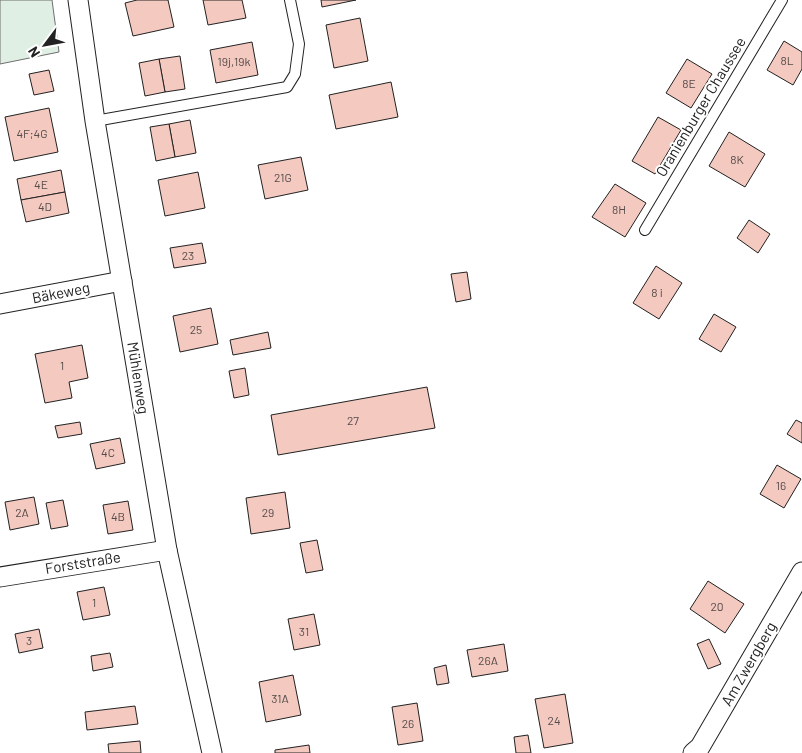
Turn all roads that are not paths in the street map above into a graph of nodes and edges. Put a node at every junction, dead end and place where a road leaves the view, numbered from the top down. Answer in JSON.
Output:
{"nodes":[{"id":1,"x":78,"y":0,"type":"edge"},
{"id":2,"x":290,"y":0,"type":"edge"},
{"id":3,"x":782,"y":0,"type":"edge"},
{"id":4,"x":95,"y":121,"type":"junction"},
{"id":5,"x":645,"y":230,"type":"dead end"},
{"id":6,"x":122,"y":281,"type":"junction"},
{"id":7,"x":0,"y":304,"type":"edge"},
{"id":8,"x":167,"y":550,"type":"junction"},
{"id":9,"x":802,"y":572,"type":"edge"},
{"id":10,"x":0,"y":577,"type":"edge"},
{"id":11,"x":697,"y":750,"type":"edge"},
{"id":12,"x":212,"y":753,"type":"edge"}],
"edges":[{"from":1,"to":4,"type":"street","name":"Mühlenweg"},
{"from":2,"to":4,"type":"lane"},
{"from":3,"to":5,"type":"lane","name":"Oranienburger Chaussee"},
{"from":4,"to":6,"type":"street","name":"Mühlenweg"},
{"from":6,"to":7,"type":"street","name":"Bäkeweg"},
{"from":6,"to":8,"type":"street","name":"Mühlenweg"},
{"from":8,"to":10,"type":"street","name":"Forststraße"},
{"from":8,"to":12,"type":"street","name":"Mühlenweg"},
{"from":9,"to":11,"type":"street","name":"Am Zwergberg"}]}
